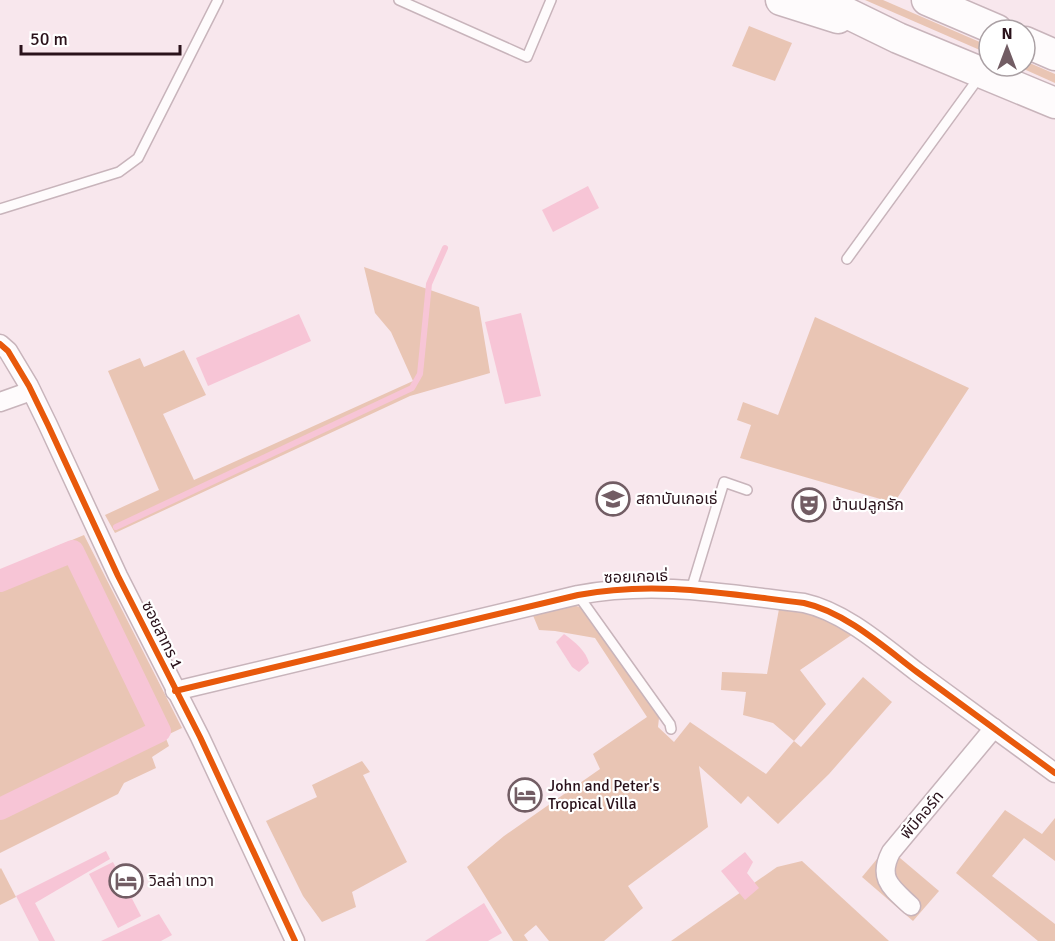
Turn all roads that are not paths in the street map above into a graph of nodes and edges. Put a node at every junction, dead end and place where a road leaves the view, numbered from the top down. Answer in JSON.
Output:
{"nodes":[{"id":1,"x":218,"y":0,"type":"edge"},
{"id":2,"x":399,"y":0,"type":"edge"},
{"id":3,"x":551,"y":0,"type":"edge"},
{"id":4,"x":781,"y":0,"type":"edge"},
{"id":5,"x":820,"y":0,"type":"edge"},
{"id":6,"x":927,"y":0,"type":"edge"},
{"id":7,"x":977,"y":21,"type":"edge"},
{"id":8,"x":898,"y":38,"type":"junction"},
{"id":9,"x":1037,"y":47,"type":"edge"},
{"id":10,"x":1055,"y":55,"type":"edge"},
{"id":11,"x":977,"y":71,"type":"edge"},
{"id":12,"x":978,"y":78,"type":"edge"},
{"id":13,"x":994,"y":78,"type":"edge"},
{"id":14,"x":1055,"y":103,"type":"edge"},
{"id":15,"x":0,"y":209,"type":"edge"},
{"id":16,"x":847,"y":258,"type":"dead end"},
{"id":17,"x":0,"y":344,"type":"edge"},
{"id":18,"x":31,"y":391,"type":"junction"},
{"id":19,"x":0,"y":402,"type":"edge"},
{"id":20,"x":747,"y":490,"type":"dead end"},
{"id":21,"x":691,"y":590,"type":"junction"},
{"id":22,"x":578,"y":595,"type":"junction"},
{"id":23,"x":175,"y":691,"type":"junction"},
{"id":24,"x":994,"y":728,"type":"junction"},
{"id":25,"x":671,"y":729,"type":"dead end"},
{"id":26,"x":1055,"y":773,"type":"edge"},
{"id":27,"x":911,"y":906,"type":"dead end"},
{"id":28,"x":295,"y":941,"type":"edge"}],
"edges":[{"from":1,"to":15,"type":"lane"},
{"from":2,"to":3,"type":"lane"},
{"from":4,"to":8,"type":"main road"},
{"from":5,"to":8,"type":"main road"},
{"from":6,"to":7,"type":"main road"},
{"from":8,"to":11,"type":"main road"},
{"from":9,"to":10,"type":"main road"},
{"from":12,"to":16,"type":"lane"},
{"from":13,"to":14,"type":"main road"},
{"from":17,"to":18,"type":"street","name":"ซอยสาทร 1"},
{"from":18,"to":19,"type":"street"},
{"from":18,"to":23,"type":"street","name":"ซอยสาทร 1"},
{"from":20,"to":21,"type":"lane"},
{"from":21,"to":22,"type":"street","name":"ซอยเกอเธ่"},
{"from":21,"to":24,"type":"street","name":"ซอยเกอเธ่"},
{"from":22,"to":23,"type":"street","name":"ซอยเกอเธ่"},
{"from":22,"to":25,"type":"lane"},
{"from":23,"to":28,"type":"street","name":"ซอยสาทร 1"},
{"from":24,"to":26,"type":"street","name":"ซอยเกอเธ่"},
{"from":24,"to":27,"type":"street","name":"พีบีคอร์ท"}]}
